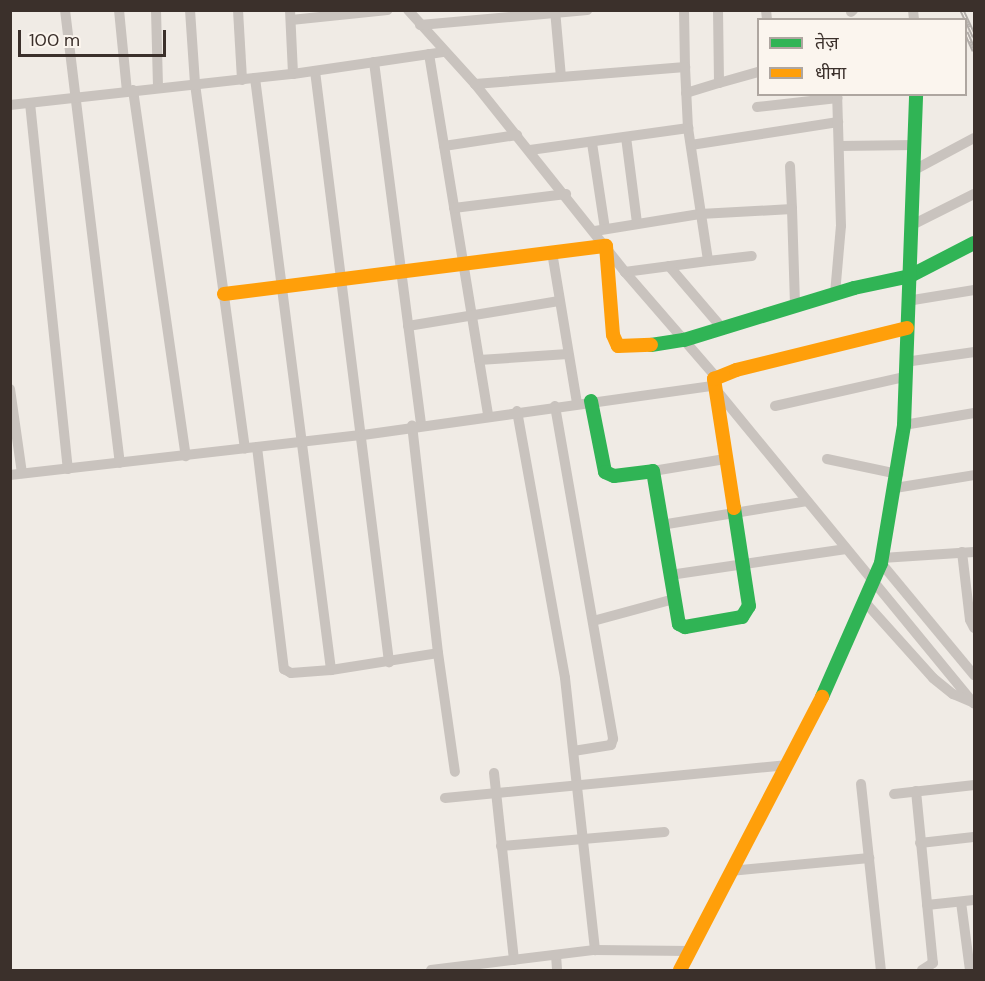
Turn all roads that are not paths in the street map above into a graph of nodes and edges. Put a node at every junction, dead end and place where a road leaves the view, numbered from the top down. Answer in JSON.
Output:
{"nodes":[{"id":1,"x":65,"y":10,"type":"edge"},
{"id":2,"x":119,"y":10,"type":"edge"},
{"id":3,"x":156,"y":10,"type":"edge"},
{"id":4,"x":190,"y":10,"type":"edge"},
{"id":5,"x":238,"y":10,"type":"edge"},
{"id":6,"x":387,"y":10,"type":"edge"},
{"id":7,"x":408,"y":10,"type":"edge"},
{"id":8,"x":586,"y":10,"type":"edge"},
{"id":9,"x":684,"y":10,"type":"edge"},
{"id":10,"x":718,"y":10,"type":"edge"},
{"id":11,"x":555,"y":12,"type":"edge"},
{"id":12,"x":290,"y":15,"type":"edge"},
{"id":13,"x":477,"y":15,"type":"edge"},
{"id":14,"x":420,"y":25,"type":"junction"},
{"id":15,"x":444,"y":52,"type":"junction"},
{"id":16,"x":429,"y":54,"type":"junction"},
{"id":17,"x":374,"y":62,"type":"junction"},
{"id":18,"x":685,"y":67,"type":"junction"},
{"id":19,"x":315,"y":71,"type":"junction"},
{"id":20,"x":757,"y":72,"type":"edge"},
{"id":21,"x":293,"y":74,"type":"junction"},
{"id":22,"x":561,"y":77,"type":"junction"},
{"id":23,"x":255,"y":78,"type":"junction"},
{"id":24,"x":242,"y":80,"type":"junction"},
{"id":25,"x":719,"y":82,"type":"junction"},
{"id":26,"x":195,"y":84,"type":"junction"},
{"id":27,"x":475,"y":84,"type":"junction"},
{"id":28,"x":158,"y":88,"type":"junction"},
{"id":29,"x":130,"y":90,"type":"junction"},
{"id":30,"x":686,"y":93,"type":"junction"},
{"id":31,"x":837,"y":96,"type":"edge"},
{"id":32,"x":916,"y":96,"type":"edge"},
{"id":33,"x":76,"y":97,"type":"junction"},
{"id":34,"x":30,"y":103,"type":"junction"},
{"id":35,"x":11,"y":104,"type":"edge"},
{"id":36,"x":757,"y":107,"type":"dead end"},
{"id":37,"x":838,"y":122,"type":"junction"},
{"id":38,"x":688,"y":128,"type":"junction"},
{"id":39,"x":517,"y":135,"type":"junction"},
{"id":40,"x":626,"y":137,"type":"junction"},
{"id":41,"x":975,"y":138,"type":"edge"},
{"id":42,"x":592,"y":142,"type":"junction"},
{"id":43,"x":691,"y":145,"type":"junction"},
{"id":44,"x":916,"y":145,"type":"junction"},
{"id":45,"x":444,"y":146,"type":"junction"},
{"id":46,"x":839,"y":146,"type":"junction"},
{"id":47,"x":530,"y":150,"type":"junction"},
{"id":48,"x":790,"y":166,"type":"dead end"},
{"id":49,"x":916,"y":169,"type":"junction"},
{"id":50,"x":975,"y":194,"type":"edge"},
{"id":51,"x":566,"y":195,"type":"junction"},
{"id":52,"x":454,"y":208,"type":"junction"},
{"id":53,"x":792,"y":209,"type":"junction"},
{"id":54,"x":700,"y":214,"type":"junction"},
{"id":55,"x":637,"y":223,"type":"junction"},
{"id":56,"x":914,"y":224,"type":"junction"},
{"id":57,"x":600,"y":230,"type":"junction"},
{"id":58,"x":975,"y":243,"type":"edge"},
{"id":59,"x":606,"y":246,"type":"junction"},
{"id":60,"x":552,"y":252,"type":"junction"},
{"id":61,"x":752,"y":256,"type":"dead end"},
{"id":62,"x":708,"y":261,"type":"junction"},
{"id":63,"x":463,"y":265,"type":"junction"},
{"id":64,"x":669,"y":266,"type":"junction"},
{"id":65,"x":401,"y":272,"type":"junction"},
{"id":66,"x":625,"y":272,"type":"junction"},
{"id":67,"x":910,"y":276,"type":"junction"},
{"id":68,"x":343,"y":280,"type":"junction"},
{"id":69,"x":281,"y":290,"type":"junction"},
{"id":70,"x":975,"y":290,"type":"edge"},
{"id":71,"x":224,"y":294,"type":"junction"},
{"id":72,"x":835,"y":294,"type":"junction"},
{"id":73,"x":559,"y":301,"type":"junction"},
{"id":74,"x":907,"y":301,"type":"junction"},
{"id":75,"x":795,"y":305,"type":"junction"},
{"id":76,"x":473,"y":315,"type":"junction"},
{"id":77,"x":408,"y":326,"type":"junction"},
{"id":78,"x":722,"y":328,"type":"junction"},
{"id":79,"x":907,"y":328,"type":"junction"},
{"id":80,"x":684,"y":340,"type":"junction"},
{"id":81,"x":975,"y":352,"type":"edge"},
{"id":82,"x":568,"y":354,"type":"junction"},
{"id":83,"x":479,"y":360,"type":"junction"},
{"id":84,"x":905,"y":362,"type":"junction"},
{"id":85,"x":905,"y":377,"type":"junction"},
{"id":86,"x":714,"y":382,"type":"junction"},
{"id":87,"x":10,"y":389,"type":"edge"},
{"id":88,"x":584,"y":402,"type":"junction"},
{"id":89,"x":555,"y":406,"type":"junction"},
{"id":90,"x":775,"y":406,"type":"dead end"},
{"id":91,"x":517,"y":411,"type":"junction"},
{"id":92,"x":975,"y":413,"type":"edge"},
{"id":93,"x":488,"y":415,"type":"junction"},
{"id":94,"x":417,"y":425,"type":"junction"},
{"id":95,"x":904,"y":425,"type":"junction"},
{"id":96,"x":363,"y":435,"type":"junction"},
{"id":97,"x":304,"y":442,"type":"junction"},
{"id":98,"x":257,"y":447,"type":"junction"},
{"id":99,"x":245,"y":449,"type":"junction"},
{"id":100,"x":186,"y":456,"type":"junction"},
{"id":101,"x":724,"y":459,"type":"junction"},
{"id":102,"x":827,"y":459,"type":"dead end"},
{"id":103,"x":120,"y":463,"type":"junction"},
{"id":104,"x":68,"y":469,"type":"junction"},
{"id":105,"x":653,"y":471,"type":"junction"},
{"id":106,"x":16,"y":474,"type":"edge"},
{"id":107,"x":975,"y":475,"type":"edge"},
{"id":108,"x":897,"y":481,"type":"junction"},
{"id":109,"x":807,"y":501,"type":"junction"},
{"id":110,"x":733,"y":513,"type":"junction"},
{"id":111,"x":662,"y":525,"type":"junction"},
{"id":112,"x":846,"y":549,"type":"junction"},
{"id":113,"x":962,"y":552,"type":"junction"},
{"id":114,"x":975,"y":552,"type":"edge"},
{"id":115,"x":743,"y":566,"type":"junction"},
{"id":116,"x":878,"y":568,"type":"junction"},
{"id":117,"x":670,"y":575,"type":"junction"},
{"id":118,"x":674,"y":599,"type":"junction"},
{"id":119,"x":864,"y":602,"type":"junction"},
{"id":120,"x":593,"y":621,"type":"junction"},
{"id":121,"x":975,"y":627,"type":"edge"},
{"id":122,"x":438,"y":653,"type":"junction"},
{"id":123,"x":389,"y":662,"type":"junction"},
{"id":124,"x":331,"y":670,"type":"junction"},
{"id":125,"x":975,"y":675,"type":"edge"},
{"id":126,"x":974,"y":703,"type":"edge"},
{"id":127,"x":573,"y":751,"type":"junction"},
{"id":128,"x":785,"y":765,"type":"junction"},
{"id":129,"x":455,"y":772,"type":"dead end"},
{"id":130,"x":494,"y":773,"type":"dead end"},
{"id":131,"x":861,"y":784,"type":"dead end"},
{"id":132,"x":975,"y":785,"type":"edge"},
{"id":133,"x":577,"y":788,"type":"junction"},
{"id":134,"x":916,"y":791,"type":"junction"},
{"id":135,"x":496,"y":794,"type":"junction"},
{"id":136,"x":894,"y":794,"type":"dead end"},
{"id":137,"x":446,"y":798,"type":"dead end"},
{"id":138,"x":664,"y":832,"type":"dead end"},
{"id":139,"x":582,"y":836,"type":"junction"},
{"id":140,"x":975,"y":837,"type":"edge"},
{"id":141,"x":920,"y":843,"type":"junction"},
{"id":142,"x":501,"y":846,"type":"junction"},
{"id":143,"x":869,"y":858,"type":"junction"},
{"id":144,"x":730,"y":871,"type":"junction"},
{"id":145,"x":975,"y":900,"type":"edge"},
{"id":146,"x":962,"y":902,"type":"junction"},
{"id":147,"x":927,"y":905,"type":"junction"},
{"id":148,"x":595,"y":950,"type":"junction"},
{"id":149,"x":690,"y":951,"type":"junction"},
{"id":150,"x":556,"y":955,"type":"junction"},
{"id":151,"x":514,"y":960,"type":"junction"},
{"id":152,"x":431,"y":970,"type":"edge"},
{"id":153,"x":445,"y":970,"type":"edge"},
{"id":154,"x":557,"y":970,"type":"edge"},
{"id":155,"x":680,"y":970,"type":"edge"},
{"id":156,"x":881,"y":970,"type":"edge"},
{"id":157,"x":922,"y":970,"type":"edge"},
{"id":158,"x":970,"y":970,"type":"edge"}],
"edges":[{"from":1,"to":33,"type":"street"},
{"from":2,"to":29,"type":"street"},
{"from":3,"to":28,"type":"street"},
{"from":4,"to":26,"type":"street"},
{"from":5,"to":24,"type":"street"},
{"from":6,"to":12,"type":"street"},
{"from":7,"to":14,"type":"street"},
{"from":8,"to":11,"type":"street"},
{"from":9,"to":18,"type":"street"},
{"from":10,"to":25,"type":"street"},
{"from":11,"to":13,"type":"street"},
{"from":11,"to":22,"type":"street"},
{"from":12,"to":21,"type":"street"},
{"from":13,"to":14,"type":"street"},
{"from":14,"to":15,"type":"street"},
{"from":15,"to":16,"type":"street"},
{"from":15,"to":27,"type":"street"},
{"from":16,"to":17,"type":"street"},
{"from":16,"to":45,"type":"street"},
{"from":17,"to":19,"type":"street"},
{"from":17,"to":65,"type":"street"},
{"from":18,"to":22,"type":"street"},
{"from":18,"to":30,"type":"street"},
{"from":19,"to":21,"type":"street"},
{"from":19,"to":68,"type":"street"},
{"from":20,"to":25,"type":"street"},
{"from":21,"to":23,"type":"street"},
{"from":22,"to":27,"type":"street"},
{"from":23,"to":24,"type":"street"},
{"from":23,"to":69,"type":"street"},
{"from":24,"to":26,"type":"street"},
{"from":25,"to":30,"type":"street"},
{"from":26,"to":28,"type":"street"},
{"from":26,"to":71,"type":"street"},
{"from":27,"to":39,"type":"street"},
{"from":28,"to":29,"type":"street"},
{"from":29,"to":33,"type":"street"},
{"from":29,"to":100,"type":"street"},
{"from":30,"to":38,"type":"street"},
{"from":31,"to":36,"type":"street"},
{"from":31,"to":37,"type":"street"},
{"from":32,"to":44,"type":"street"},
{"from":33,"to":34,"type":"street"},
{"from":33,"to":103,"type":"street"},
{"from":34,"to":35,"type":"street"},
{"from":34,"to":104,"type":"street"},
{"from":37,"to":43,"type":"street"},
{"from":37,"to":46,"type":"street"},
{"from":38,"to":40,"type":"street"},
{"from":38,"to":43,"type":"street"},
{"from":39,"to":45,"type":"street"},
{"from":39,"to":47,"type":"street"},
{"from":40,"to":42,"type":"street"},
{"from":40,"to":55,"type":"street"},
{"from":41,"to":49,"type":"street"},
{"from":42,"to":47,"type":"street"},
{"from":42,"to":57,"type":"street"},
{"from":43,"to":54,"type":"street"},
{"from":44,"to":46,"type":"street"},
{"from":44,"to":49,"type":"street"},
{"from":45,"to":52,"type":"street"},
{"from":46,"to":72,"type":"street"},
{"from":47,"to":51,"type":"street"},
{"from":48,"to":53,"type":"street"},
{"from":49,"to":56,"type":"street"},
{"from":50,"to":56,"type":"street"},
{"from":51,"to":52,"type":"street"},
{"from":51,"to":57,"type":"street"},
{"from":52,"to":63,"type":"street"},
{"from":53,"to":54,"type":"street"},
{"from":53,"to":75,"type":"street"},
{"from":54,"to":55,"type":"street"},
{"from":54,"to":62,"type":"street"},
{"from":55,"to":57,"type":"street"},
{"from":56,"to":67,"type":"street"},
{"from":57,"to":59,"type":"street"},
{"from":58,"to":67,"type":"street"},
{"from":59,"to":60,"type":"street"},
{"from":59,"to":66,"type":"street"},
{"from":59,"to":80,"type":"street"},
{"from":60,"to":63,"type":"street"},
{"from":60,"to":73,"type":"street"},
{"from":61,"to":62,"type":"street"},
{"from":62,"to":64,"type":"street"},
{"from":63,"to":65,"type":"street"},
{"from":63,"to":76,"type":"street"},
{"from":64,"to":66,"type":"street"},
{"from":64,"to":78,"type":"street"},
{"from":65,"to":68,"type":"street"},
{"from":65,"to":77,"type":"street"},
{"from":66,"to":80,"type":"street"},
{"from":67,"to":72,"type":"street"},
{"from":67,"to":74,"type":"street"},
{"from":68,"to":69,"type":"street"},
{"from":68,"to":96,"type":"street"},
{"from":69,"to":71,"type":"street"},
{"from":69,"to":97,"type":"street"},
{"from":70,"to":74,"type":"street"},
{"from":71,"to":99,"type":"street"},
{"from":72,"to":75,"type":"street"},
{"from":73,"to":76,"type":"street"},
{"from":73,"to":82,"type":"street"},
{"from":74,"to":79,"type":"street"},
{"from":75,"to":78,"type":"street"},
{"from":76,"to":77,"type":"street"},
{"from":76,"to":83,"type":"street"},
{"from":77,"to":94,"type":"street"},
{"from":78,"to":80,"type":"street"},
{"from":79,"to":84,"type":"street"},
{"from":79,"to":86,"type":"street"},
{"from":80,"to":86,"type":"street"},
{"from":81,"to":84,"type":"street"},
{"from":82,"to":83,"type":"street"},
{"from":82,"to":88,"type":"street"},
{"from":83,"to":93,"type":"street"},
{"from":84,"to":85,"type":"street"},
{"from":85,"to":90,"type":"street"},
{"from":85,"to":95,"type":"street"},
{"from":86,"to":88,"type":"street"},
{"from":86,"to":101,"type":"street"},
{"from":86,"to":109,"type":"street"},
{"from":87,"to":106,"type":"street"},
{"from":88,"to":89,"type":"street"},
{"from":88,"to":105,"type":"street"},
{"from":89,"to":91,"type":"street"},
{"from":89,"to":120,"type":"street"},
{"from":91,"to":93,"type":"street"},
{"from":91,"to":127,"type":"street"},
{"from":92,"to":95,"type":"street"},
{"from":93,"to":94,"type":"street"},
{"from":94,"to":96,"type":"street"},
{"from":94,"to":122,"type":"street"},
{"from":95,"to":108,"type":"street"},
{"from":96,"to":97,"type":"street"},
{"from":96,"to":123,"type":"street"},
{"from":97,"to":98,"type":"street"},
{"from":97,"to":124,"type":"street"},
{"from":98,"to":99,"type":"street"},
{"from":98,"to":124,"type":"street"},
{"from":99,"to":100,"type":"street"},
{"from":100,"to":103,"type":"street"},
{"from":101,"to":105,"type":"street"},
{"from":101,"to":110,"type":"street"},
{"from":102,"to":108,"type":"street"},
{"from":103,"to":104,"type":"street"},
{"from":104,"to":106,"type":"street"},
{"from":105,"to":111,"type":"street"},
{"from":107,"to":108,"type":"street"},
{"from":108,"to":116,"type":"street"},
{"from":109,"to":110,"type":"street"},
{"from":109,"to":112,"type":"street"},
{"from":110,"to":111,"type":"street"},
{"from":110,"to":115,"type":"street"},
{"from":111,"to":117,"type":"street"},
{"from":112,"to":115,"type":"street"},
{"from":112,"to":116,"type":"street"},
{"from":113,"to":114,"type":"street"},
{"from":113,"to":116,"type":"street"},
{"from":113,"to":121,"type":"street"},
{"from":115,"to":117,"type":"street"},
{"from":115,"to":118,"type":"street"},
{"from":116,"to":119,"type":"street"},
{"from":116,"to":125,"type":"street"},
{"from":116,"to":126,"type":"street"},
{"from":117,"to":118,"type":"street"},
{"from":118,"to":120,"type":"street"},
{"from":119,"to":126,"type":"street"},
{"from":119,"to":128,"type":"street"},
{"from":120,"to":127,"type":"street"},
{"from":122,"to":123,"type":"street"},
{"from":122,"to":129,"type":"street"},
{"from":123,"to":124,"type":"street"},
{"from":127,"to":133,"type":"street"},
{"from":128,"to":133,"type":"street"},
{"from":128,"to":144,"type":"street"},
{"from":130,"to":135,"type":"street"},
{"from":131,"to":143,"type":"street"},
{"from":132,"to":134,"type":"street"},
{"from":133,"to":135,"type":"street"},
{"from":133,"to":139,"type":"street"},
{"from":134,"to":136,"type":"street"},
{"from":134,"to":141,"type":"street"},
{"from":135,"to":137,"type":"street"},
{"from":135,"to":142,"type":"street"},
{"from":138,"to":139,"type":"street"},
{"from":139,"to":142,"type":"street"},
{"from":139,"to":148,"type":"street"},
{"from":140,"to":141,"type":"street"},
{"from":141,"to":147,"type":"street"},
{"from":142,"to":151,"type":"street"},
{"from":143,"to":144,"type":"street"},
{"from":143,"to":156,"type":"street"},
{"from":144,"to":149,"type":"street"},
{"from":145,"to":146,"type":"street"},
{"from":146,"to":147,"type":"street"},
{"from":146,"to":158,"type":"street"},
{"from":147,"to":157,"type":"street"},
{"from":148,"to":149,"type":"street"},
{"from":148,"to":150,"type":"street"},
{"from":149,"to":155,"type":"street"},
{"from":150,"to":151,"type":"street"},
{"from":150,"to":154,"type":"street"},
{"from":151,"to":153,"type":"street"},
{"from":152,"to":153,"type":"street"}]}
